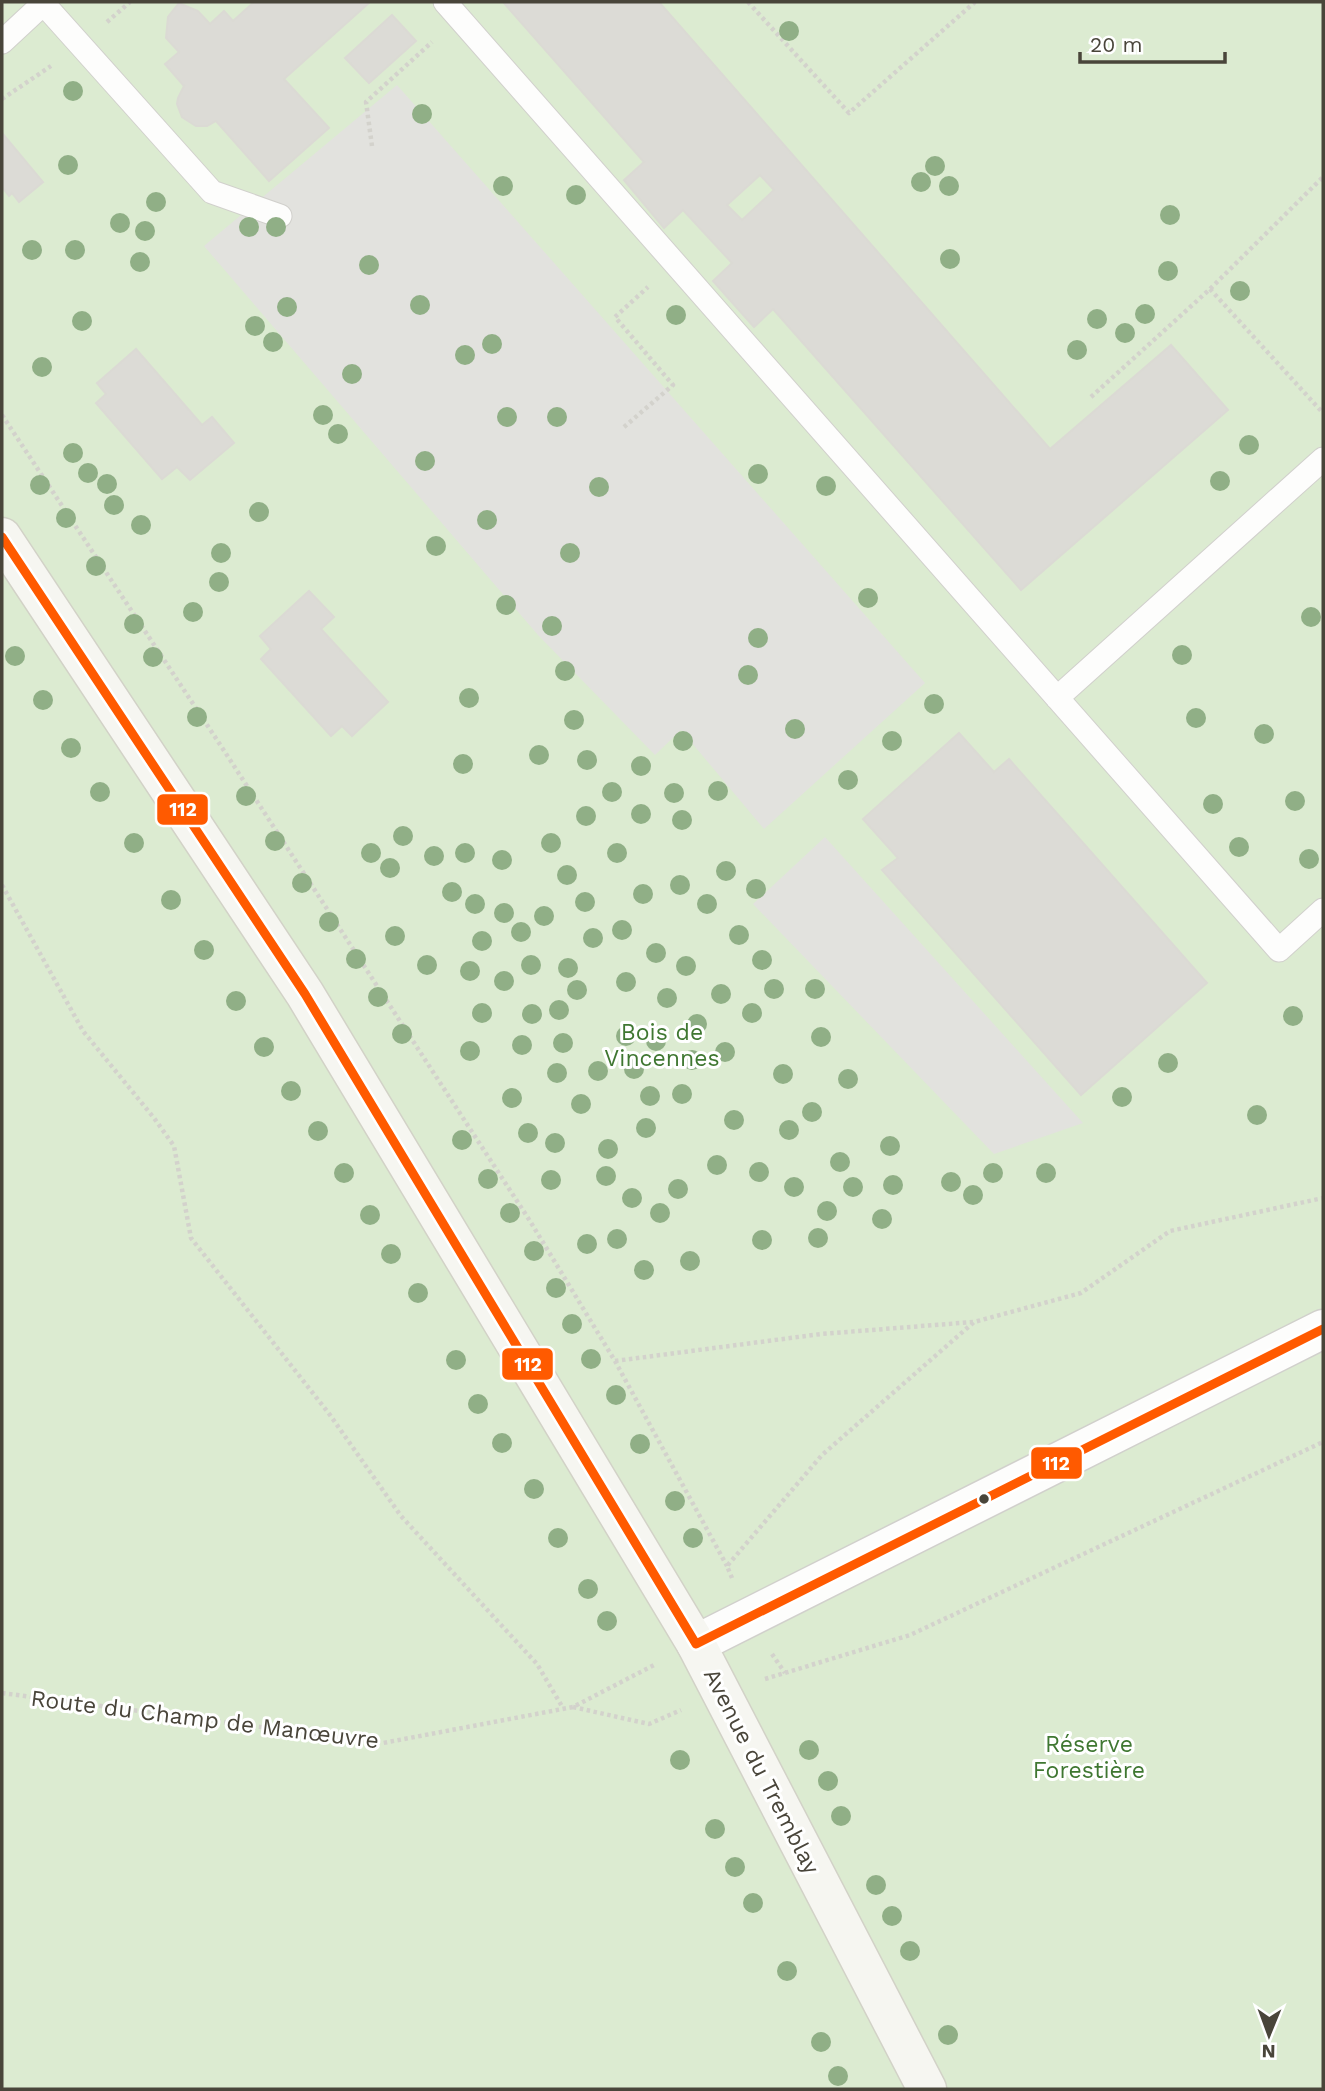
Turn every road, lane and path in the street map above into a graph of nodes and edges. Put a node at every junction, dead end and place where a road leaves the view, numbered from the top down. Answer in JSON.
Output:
{"nodes":[{"id":1,"x":43,"y":2,"type":"edge"},
{"id":2,"x":748,"y":2,"type":"edge"},
{"id":3,"x":975,"y":2,"type":"edge"},
{"id":4,"x":452,"y":10,"type":"edge"},
{"id":5,"x":2,"y":42,"type":"edge"},
{"id":6,"x":372,"y":146,"type":"dead end"},
{"id":7,"x":1323,"y":177,"type":"edge"},
{"id":8,"x":280,"y":216,"type":"dead end"},
{"id":9,"x":675,"y":263,"type":"junction"},
{"id":10,"x":1210,"y":289,"type":"junction"},
{"id":11,"x":1091,"y":397,"type":"dead end"},
{"id":12,"x":1323,"y":413,"type":"edge"},
{"id":13,"x":2,"y":415,"type":"edge"},
{"id":14,"x":624,"y":427,"type":"dead end"},
{"id":15,"x":1323,"y":459,"type":"edge"},
{"id":16,"x":2,"y":537,"type":"edge"},
{"id":17,"x":1057,"y":698,"type":"junction"},
{"id":18,"x":2,"y":885,"type":"edge"},
{"id":19,"x":1323,"y":911,"type":"edge"},
{"id":20,"x":1323,"y":1198,"type":"edge"},
{"id":21,"x":974,"y":1322,"type":"junction"},
{"id":22,"x":1323,"y":1329,"type":"edge"},
{"id":23,"x":615,"y":1362,"type":"junction"},
{"id":24,"x":1323,"y":1442,"type":"edge"},
{"id":25,"x":727,"y":1566,"type":"junction"},
{"id":26,"x":748,"y":1618,"type":"junction"},
{"id":27,"x":696,"y":1644,"type":"junction"},
{"id":28,"x":2,"y":1693,"type":"edge"},
{"id":29,"x":721,"y":1693,"type":"junction"},
{"id":30,"x":573,"y":1707,"type":"junction"},
{"id":31,"x":563,"y":1708,"type":"junction"},
{"id":32,"x":927,"y":2089,"type":"edge"}],
"edges":[{"from":1,"to":5,"type":"lane"},
{"from":1,"to":8,"type":"lane"},
{"from":2,"to":3,"type":"path"},
{"from":4,"to":6,"type":"path"},
{"from":4,"to":9,"type":"lane"},
{"from":7,"to":10,"type":"path"},
{"from":9,"to":14,"type":"path"},
{"from":9,"to":17,"type":"lane"},
{"from":10,"to":11,"type":"path"},
{"from":10,"to":12,"type":"path"},
{"from":13,"to":23,"type":"path"},
{"from":15,"to":17,"type":"lane"},
{"from":16,"to":27,"type":"main road","name":"Avenue du Tremblay"},
{"from":17,"to":19,"type":"lane"},
{"from":18,"to":31,"type":"path"},
{"from":20,"to":21,"type":"path"},
{"from":21,"to":23,"type":"path"},
{"from":21,"to":25,"type":"path"},
{"from":22,"to":26,"type":"street"},
{"from":23,"to":25,"type":"path"},
{"from":24,"to":26,"type":"path"},
{"from":25,"to":26,"type":"path"},
{"from":26,"to":27,"type":"street"},
{"from":27,"to":29,"type":"main road","name":"Avenue du Tremblay"},
{"from":27,"to":30,"type":"path","name":"Route du Champ de Manœuvre"},
{"from":28,"to":31,"type":"path","name":"Route du Champ de Manœuvre"},
{"from":29,"to":30,"type":"path"},
{"from":29,"to":32,"type":"main road","name":"Avenue du Tremblay"},
{"from":30,"to":31,"type":"path","name":"Route du Champ de Manœuvre"}]}
